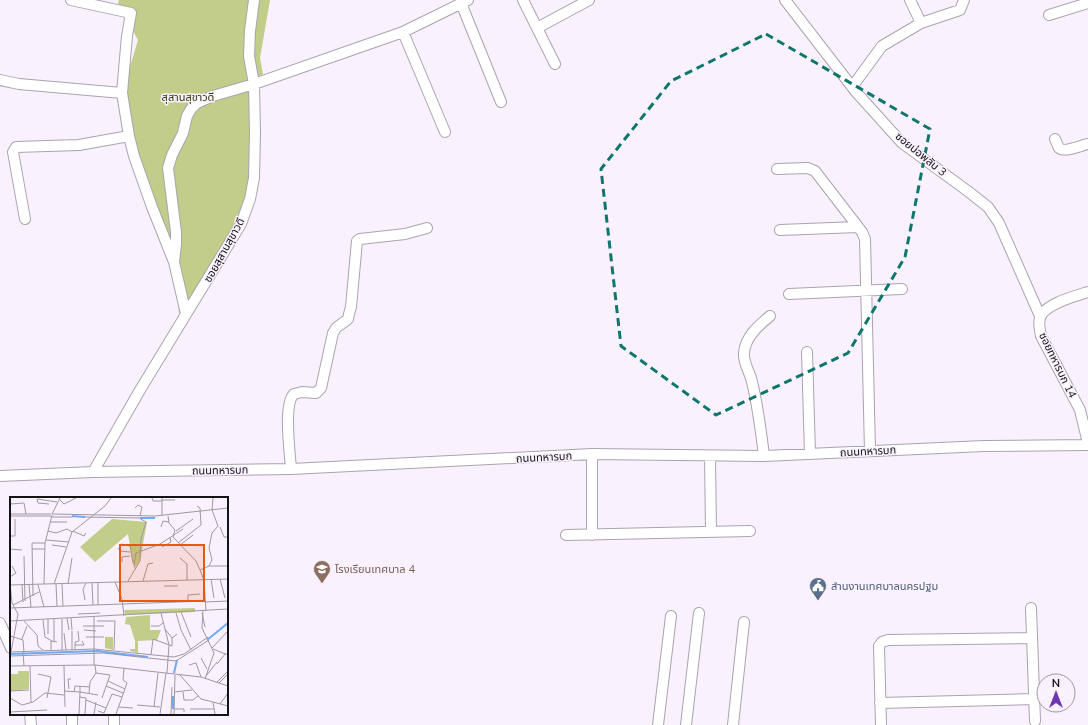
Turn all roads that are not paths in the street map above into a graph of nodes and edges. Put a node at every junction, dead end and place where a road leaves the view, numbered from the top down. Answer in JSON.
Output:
{"nodes":[{"id":1,"x":71,"y":0,"type":"edge"},
{"id":2,"x":254,"y":0,"type":"edge"},
{"id":3,"x":523,"y":0,"type":"edge"},
{"id":4,"x":589,"y":0,"type":"edge"},
{"id":5,"x":785,"y":0,"type":"edge"},
{"id":6,"x":910,"y":0,"type":"edge"},
{"id":7,"x":964,"y":0,"type":"edge"},
{"id":8,"x":464,"y":2,"type":"edge"},
{"id":9,"x":1088,"y":3,"type":"edge"},
{"id":10,"x":1049,"y":15,"type":"dead end"},
{"id":11,"x":921,"y":23,"type":"junction"},
{"id":12,"x":537,"y":28,"type":"junction"},
{"id":13,"x":403,"y":32,"type":"junction"},
{"id":14,"x":555,"y":64,"type":"dead end"},
{"id":15,"x":0,"y":80,"type":"edge"},
{"id":16,"x":254,"y":84,"type":"junction"},
{"id":17,"x":852,"y":87,"type":"junction"},
{"id":18,"x":122,"y":93,"type":"junction"},
{"id":19,"x":501,"y":102,"type":"dead end"},
{"id":20,"x":445,"y":132,"type":"dead end"},
{"id":21,"x":128,"y":136,"type":"junction"},
{"id":22,"x":1055,"y":139,"type":"dead end"},
{"id":23,"x":1088,"y":144,"type":"edge"},
{"id":24,"x":777,"y":169,"type":"dead end"},
{"id":25,"x":25,"y":219,"type":"dead end"},
{"id":26,"x":858,"y":227,"type":"junction"},
{"id":27,"x":427,"y":228,"type":"dead end"},
{"id":28,"x":780,"y":230,"type":"dead end"},
{"id":29,"x":174,"y":262,"type":"junction"},
{"id":30,"x":902,"y":289,"type":"dead end"},
{"id":31,"x":865,"y":290,"type":"junction"},
{"id":32,"x":1088,"y":292,"type":"edge"},
{"id":33,"x":789,"y":294,"type":"dead end"},
{"id":34,"x":186,"y":314,"type":"junction"},
{"id":35,"x":770,"y":316,"type":"dead end"},
{"id":36,"x":1040,"y":316,"type":"junction"},
{"id":37,"x":807,"y":352,"type":"dead end"},
{"id":38,"x":1088,"y":444,"type":"edge"},
{"id":39,"x":870,"y":451,"type":"junction"},
{"id":40,"x":592,"y":454,"type":"junction"},
{"id":41,"x":810,"y":454,"type":"junction"},
{"id":42,"x":710,"y":456,"type":"junction"},
{"id":43,"x":764,"y":456,"type":"junction"},
{"id":44,"x":291,"y":469,"type":"junction"},
{"id":45,"x":93,"y":472,"type":"junction"},
{"id":46,"x":0,"y":476,"type":"edge"},
{"id":47,"x":711,"y":532,"type":"junction"},
{"id":48,"x":750,"y":532,"type":"dead end"},
{"id":49,"x":566,"y":535,"type":"dead end"},
{"id":50,"x":592,"y":535,"type":"junction"},
{"id":51,"x":1031,"y":608,"type":"dead end"},
{"id":52,"x":699,"y":613,"type":"dead end"},
{"id":53,"x":671,"y":616,"type":"dead end"},
{"id":54,"x":744,"y":622,"type":"dead end"},
{"id":55,"x":0,"y":623,"type":"edge"},
{"id":56,"x":1032,"y":638,"type":"junction"},
{"id":57,"x":10,"y":646,"type":"edge"},
{"id":58,"x":1035,"y":699,"type":"junction"},
{"id":59,"x":880,"y":703,"type":"junction"},
{"id":60,"x":30,"y":715,"type":"edge"},
{"id":61,"x":1035,"y":721,"type":"dead end"},
{"id":62,"x":31,"y":725,"type":"edge"},
{"id":63,"x":658,"y":725,"type":"edge"},
{"id":64,"x":686,"y":725,"type":"edge"},
{"id":65,"x":733,"y":725,"type":"edge"},
{"id":66,"x":881,"y":725,"type":"edge"}],
"edges":[{"from":1,"to":18,"type":"street"},
{"from":2,"to":16,"type":"street","name":"ซอยสุสานสุขาวดี"},
{"from":3,"to":12,"type":"street"},
{"from":4,"to":12,"type":"street"},
{"from":5,"to":17,"type":"street","name":"ซอยบ่อพลับ 3"},
{"from":6,"to":11,"type":"street"},
{"from":7,"to":11,"type":"street"},
{"from":8,"to":13,"type":"street"},
{"from":8,"to":19,"type":"street"},
{"from":9,"to":10,"type":"street"},
{"from":11,"to":17,"type":"street"},
{"from":12,"to":14,"type":"street"},
{"from":13,"to":16,"type":"street"},
{"from":13,"to":20,"type":"street"},
{"from":15,"to":18,"type":"street"},
{"from":16,"to":29,"type":"street"},
{"from":16,"to":34,"type":"street","name":"ซอยสุสานสุขาวดี"},
{"from":17,"to":36,"type":"street","name":"ซอยบ่อพลับ 3"},
{"from":18,"to":21,"type":"street"},
{"from":21,"to":25,"type":"street"},
{"from":21,"to":29,"type":"street"},
{"from":22,"to":23,"type":"street"},
{"from":24,"to":26,"type":"street"},
{"from":26,"to":28,"type":"street"},
{"from":26,"to":31,"type":"street"},
{"from":27,"to":44,"type":"street"},
{"from":29,"to":34,"type":"street"},
{"from":30,"to":31,"type":"street"},
{"from":31,"to":33,"type":"street"},
{"from":31,"to":39,"type":"street"},
{"from":32,"to":36,"type":"street","name":"ซอยทหารบก 14"},
{"from":34,"to":45,"type":"street","name":"ซอยสุสานสุขาวดี"},
{"from":35,"to":43,"type":"street"},
{"from":36,"to":38,"type":"street","name":"ซอยทหารบก 14"},
{"from":37,"to":41,"type":"street"},
{"from":38,"to":39,"type":"street","name":"ถนนทหารบก"},
{"from":39,"to":41,"type":"street","name":"ถนนทหารบก"},
{"from":40,"to":42,"type":"street","name":"ถนนทหารบก"},
{"from":40,"to":44,"type":"street","name":"ถนนทหารบก"},
{"from":40,"to":50,"type":"street"},
{"from":41,"to":43,"type":"street","name":"ถนนทหารบก"},
{"from":42,"to":43,"type":"street","name":"ถนนทหารบก"},
{"from":42,"to":47,"type":"street"},
{"from":44,"to":45,"type":"street","name":"ถนนทหารบก"},
{"from":45,"to":46,"type":"street","name":"ถนนทหารบก"},
{"from":47,"to":48,"type":"street"},
{"from":47,"to":50,"type":"street"},
{"from":49,"to":50,"type":"street"},
{"from":51,"to":56,"type":"street"},
{"from":52,"to":64,"type":"street"},
{"from":53,"to":63,"type":"street"},
{"from":54,"to":65,"type":"street"},
{"from":55,"to":57,"type":"street"},
{"from":56,"to":58,"type":"street"},
{"from":56,"to":59,"type":"street"},
{"from":58,"to":59,"type":"street"},
{"from":58,"to":61,"type":"street"},
{"from":59,"to":66,"type":"street"},
{"from":60,"to":62,"type":"street"}]}
